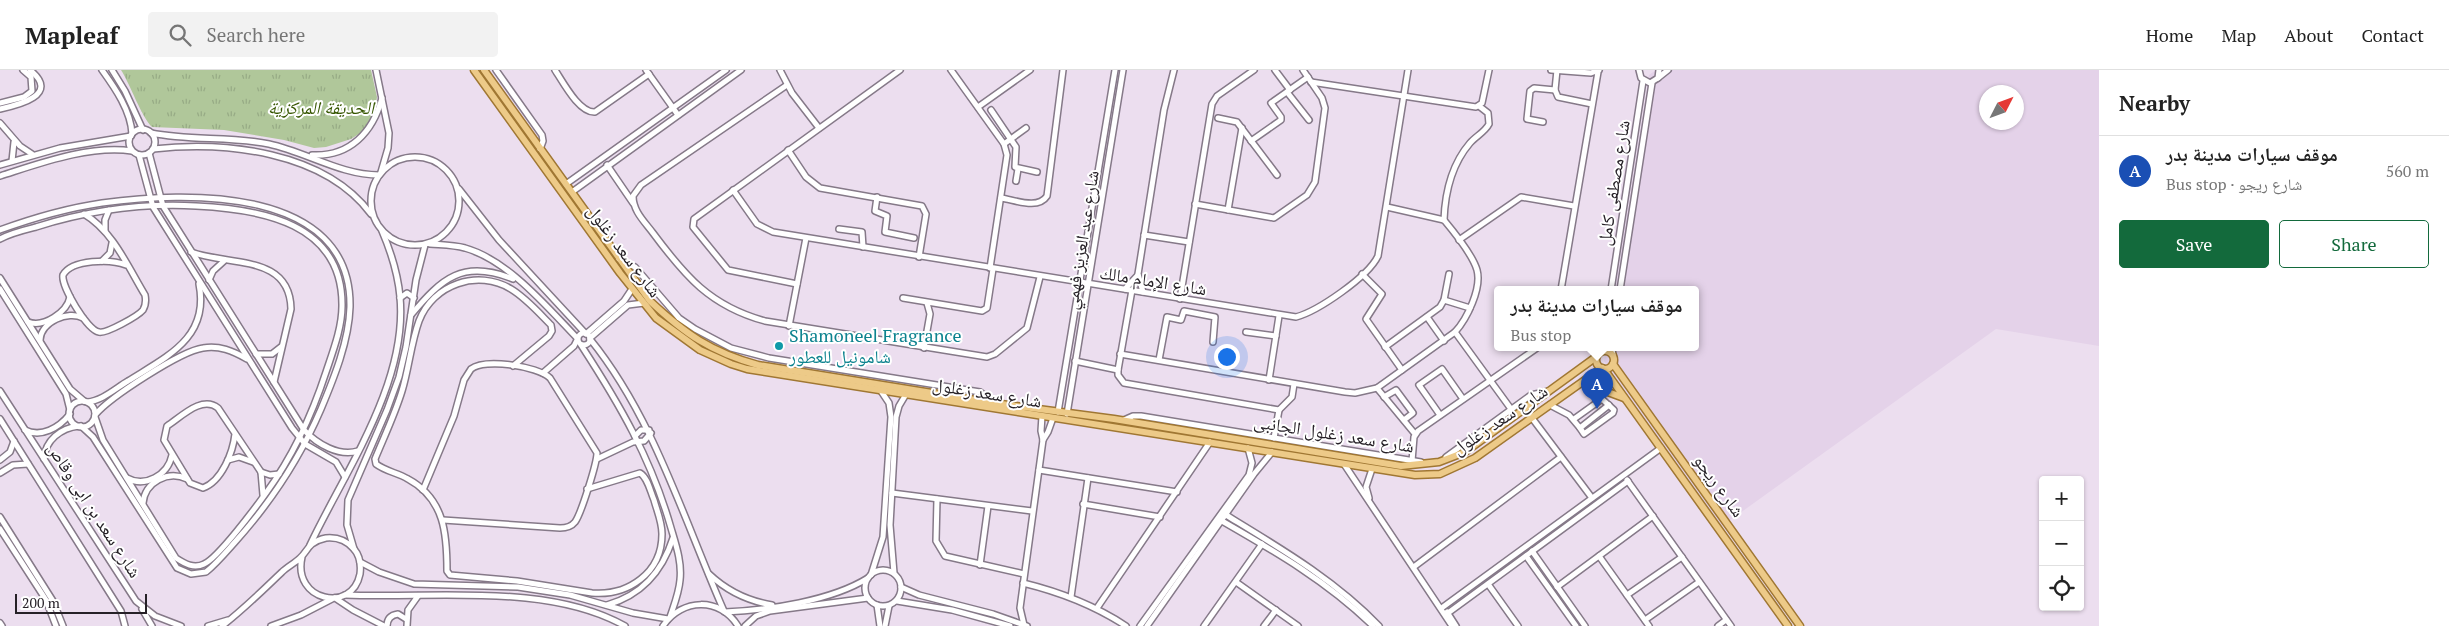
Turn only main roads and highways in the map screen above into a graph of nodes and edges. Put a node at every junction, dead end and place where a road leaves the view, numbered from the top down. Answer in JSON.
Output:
{"nodes":[{"id":1,"x":474,"y":70,"type":"edge"},
{"id":2,"x":484,"y":70,"type":"edge"},
{"id":3,"x":497,"y":89,"type":"junction"},
{"id":4,"x":491,"y":93,"type":"junction"},
{"id":5,"x":1612,"y":351,"type":"edge"},
{"id":6,"x":1599,"y":352,"type":"edge"},
{"id":7,"x":1613,"y":364,"type":"junction"},
{"id":8,"x":1603,"y":369,"type":"junction"},
{"id":9,"x":1623,"y":378,"type":"junction"},
{"id":10,"x":824,"y":379,"type":"junction"},
{"id":11,"x":1584,"y":381,"type":"junction"},
{"id":12,"x":1615,"y":384,"type":"junction"},
{"id":13,"x":1625,"y":398,"type":"junction"},
{"id":14,"x":997,"y":406,"type":"junction"},
{"id":15,"x":1307,"y":454,"type":"junction"},
{"id":16,"x":1736,"y":536,"type":"junction"},
{"id":17,"x":1727,"y":541,"type":"junction"},
{"id":18,"x":1788,"y":626,"type":"edge"},
{"id":19,"x":1800,"y":626,"type":"edge"}],
"edges":[{"from":1,"to":4,"type":"main road","name":"شارع سعد زغلول"},
{"from":2,"to":3,"type":"main road","name":"شارع سعد زغلول"},
{"from":3,"to":4,"type":"main road"},
{"from":3,"to":10,"type":"main road","name":"شارع سعد زغلول"},
{"from":4,"to":10,"type":"main road","name":"شارع سعد زغلول"},
{"from":5,"to":7,"type":"main road"},
{"from":6,"to":8,"type":"main road"},
{"from":6,"to":15,"type":"main road","name":"شارع سعد زغلول"},
{"from":7,"to":8,"type":"main road"},
{"from":7,"to":9,"type":"main road","name":"شارع ريجو"},
{"from":8,"to":11,"type":"main road","name":"شارع سعد زغلول"},
{"from":8,"to":12,"type":"main road","name":"شارع ريجو"},
{"from":9,"to":12,"type":"main road"},
{"from":9,"to":16,"type":"main road","name":"شارع ريجو"},
{"from":10,"to":14,"type":"main road","name":"شارع سعد زغلول"},
{"from":10,"to":14,"type":"main road","name":"شارع سعد زغلول"},
{"from":11,"to":13,"type":"main road"},
{"from":11,"to":15,"type":"main road","name":"شارع سعد زغلول"},
{"from":12,"to":13,"type":"main road","name":"شارع ريجو"},
{"from":13,"to":17,"type":"main road","name":"شارع ريجو"},
{"from":14,"to":15,"type":"main road","name":"شارع سعد زغلول"},
{"from":14,"to":15,"type":"main road","name":"شارع سعد زغلول"},
{"from":16,"to":17,"type":"main road"},
{"from":16,"to":19,"type":"main road","name":"شارع ريجو"},
{"from":17,"to":18,"type":"main road","name":"شارع ريجو"}]}
